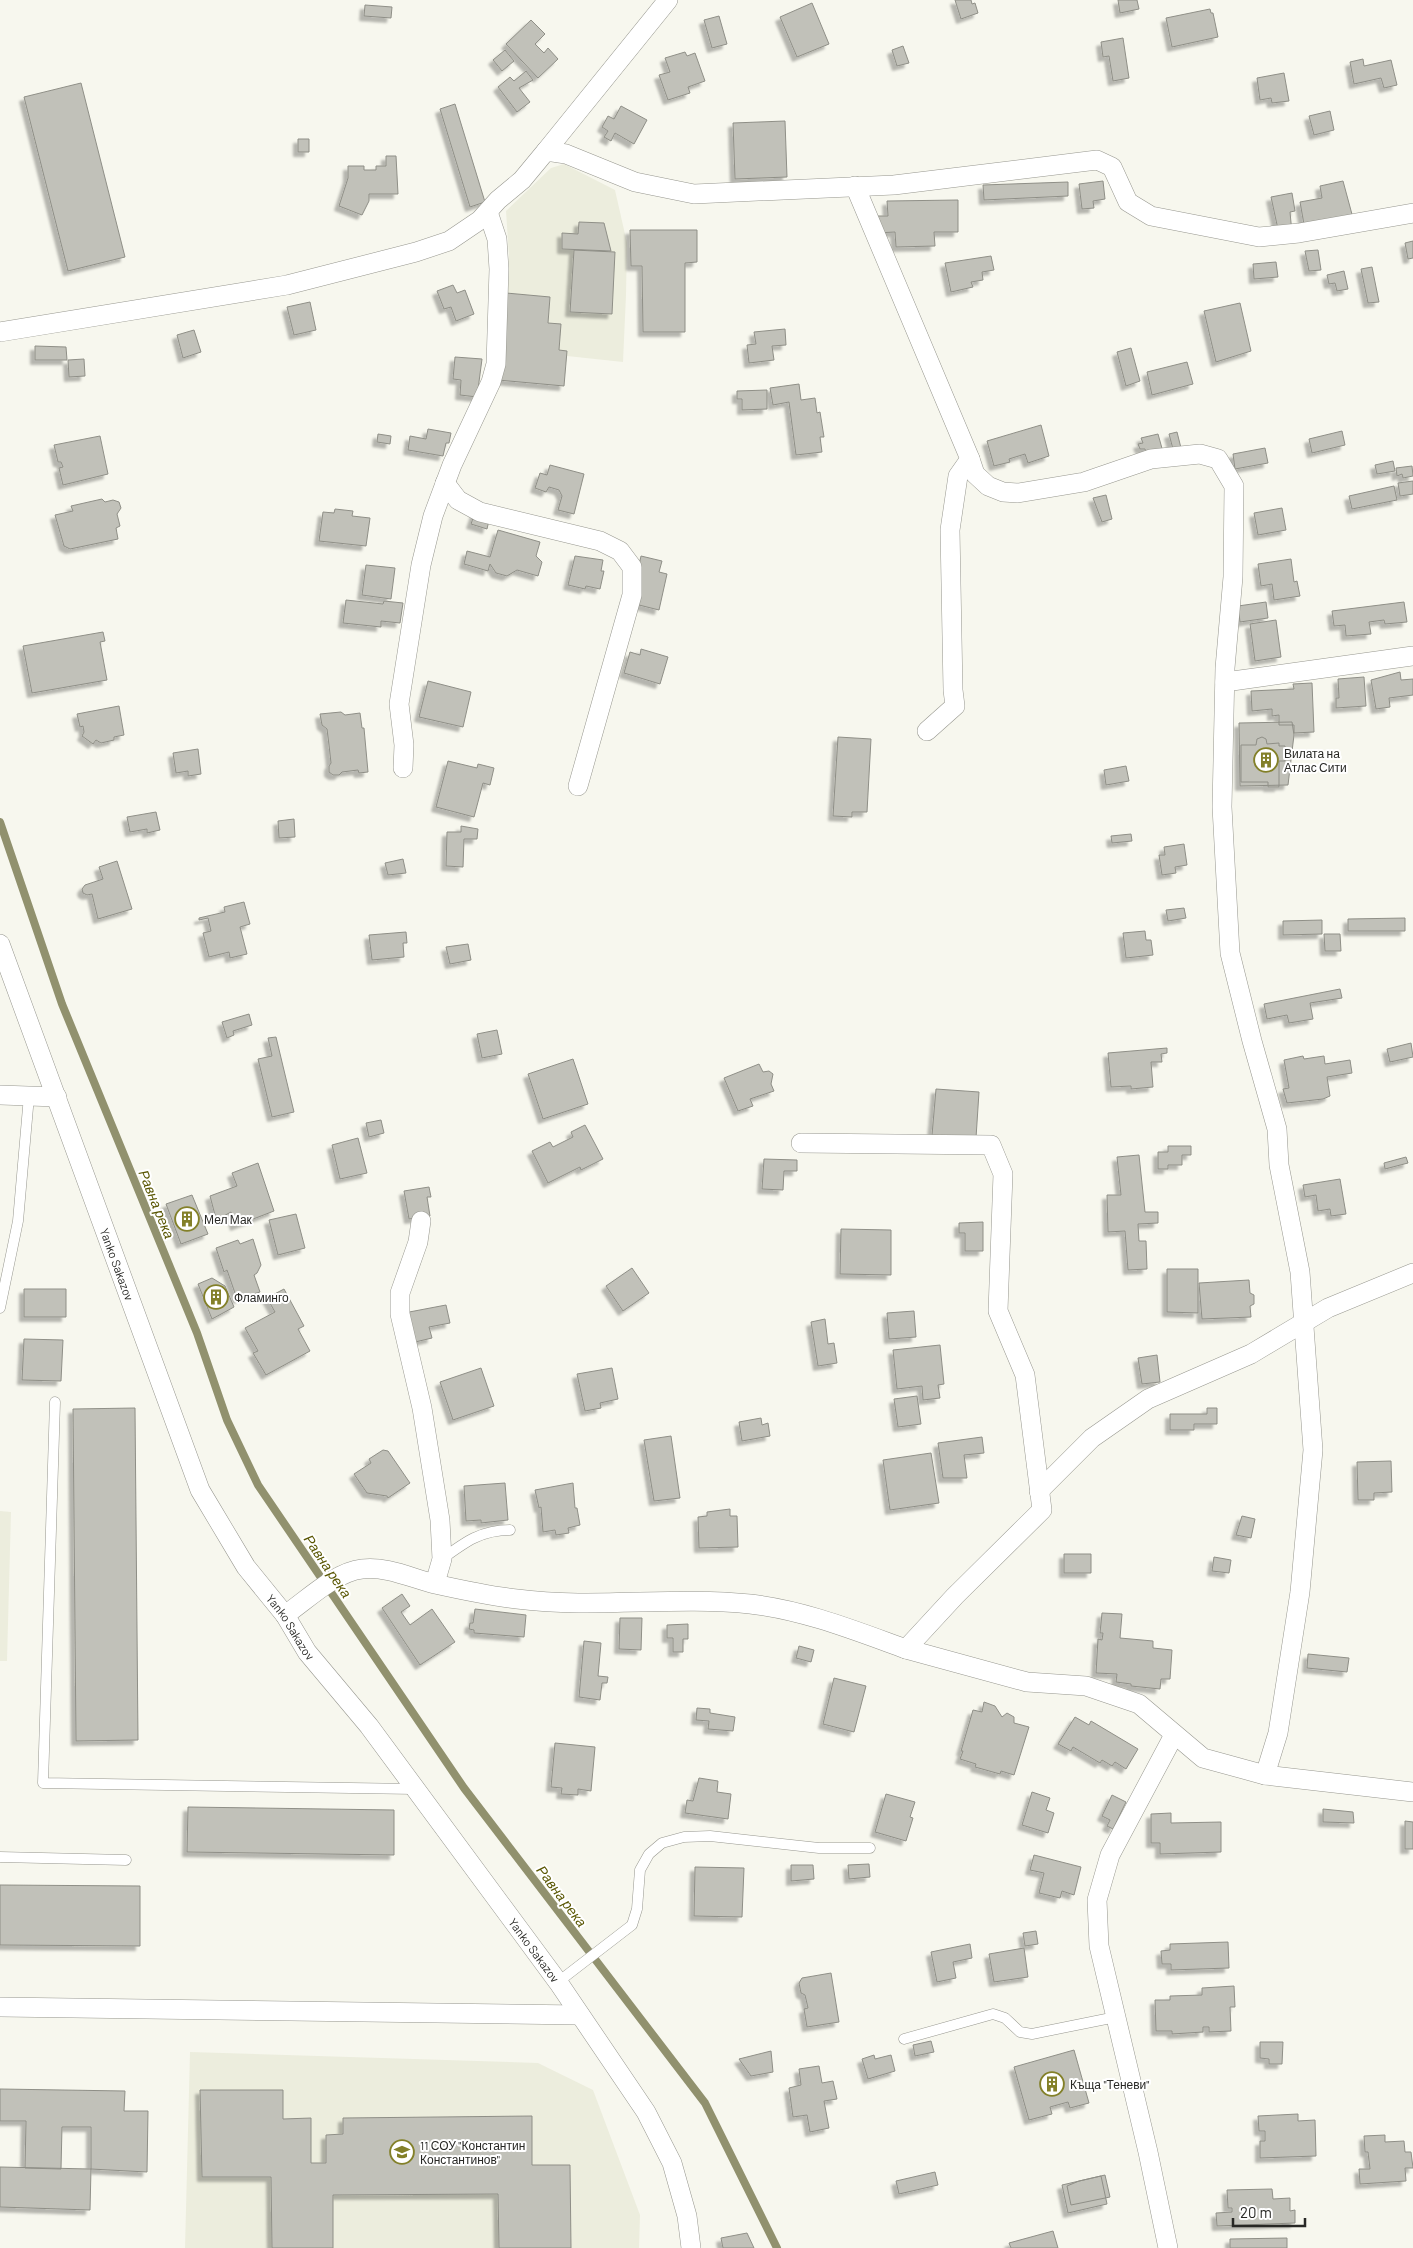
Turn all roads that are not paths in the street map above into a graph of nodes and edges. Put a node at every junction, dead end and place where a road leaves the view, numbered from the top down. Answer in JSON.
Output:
{"nodes":[{"id":1,"x":668,"y":0,"type":"edge"},
{"id":2,"x":546,"y":151,"type":"junction"},
{"id":3,"x":855,"y":186,"type":"junction"},
{"id":4,"x":488,"y":212,"type":"junction"},
{"id":5,"x":1413,"y":213,"type":"edge"},
{"id":6,"x":0,"y":332,"type":"edge"},
{"id":7,"x":970,"y":460,"type":"junction"},
{"id":8,"x":445,"y":483,"type":"junction"},
{"id":9,"x":1413,"y":656,"type":"edge"},
{"id":10,"x":1225,"y":682,"type":"junction"},
{"id":11,"x":927,"y":731,"type":"dead end"},
{"id":12,"x":403,"y":768,"type":"dead end"},
{"id":13,"x":578,"y":786,"type":"dead end"},
{"id":14,"x":0,"y":944,"type":"edge"},
{"id":15,"x":0,"y":1096,"type":"edge"},
{"id":16,"x":29,"y":1096,"type":"junction"},
{"id":17,"x":57,"y":1097,"type":"junction"},
{"id":18,"x":801,"y":1142,"type":"dead end"},
{"id":19,"x":421,"y":1221,"type":"dead end"},
{"id":20,"x":1413,"y":1273,"type":"edge"},
{"id":21,"x":0,"y":1308,"type":"edge"},
{"id":22,"x":1302,"y":1323,"type":"junction"},
{"id":23,"x":55,"y":1402,"type":"dead end"},
{"id":24,"x":1039,"y":1492,"type":"junction"},
{"id":25,"x":510,"y":1530,"type":"dead end"},
{"id":26,"x":442,"y":1559,"type":"junction"},
{"id":27,"x":434,"y":1583,"type":"junction"},
{"id":28,"x":285,"y":1615,"type":"junction"},
{"id":29,"x":906,"y":1649,"type":"junction"},
{"id":30,"x":1174,"y":1735,"type":"junction"},
{"id":31,"x":1265,"y":1775,"type":"junction"},
{"id":32,"x":415,"y":1789,"type":"junction"},
{"id":33,"x":1413,"y":1792,"type":"edge"},
{"id":34,"x":870,"y":1848,"type":"dead end"},
{"id":35,"x":0,"y":1857,"type":"edge"},
{"id":36,"x":126,"y":1860,"type":"dead end"},
{"id":37,"x":558,"y":1982,"type":"junction"},
{"id":38,"x":0,"y":2007,"type":"edge"},
{"id":39,"x":580,"y":2015,"type":"junction"},
{"id":40,"x":1116,"y":2017,"type":"junction"},
{"id":41,"x":904,"y":2039,"type":"dead end"},
{"id":42,"x":691,"y":2248,"type":"edge"},
{"id":43,"x":1168,"y":2248,"type":"edge"}],
"edges":[{"from":1,"to":2,"type":"street"},
{"from":2,"to":3,"type":"street"},
{"from":2,"to":4,"type":"street"},
{"from":3,"to":5,"type":"street"},
{"from":3,"to":7,"type":"street"},
{"from":4,"to":6,"type":"street"},
{"from":4,"to":8,"type":"street"},
{"from":7,"to":10,"type":"street"},
{"from":7,"to":11,"type":"street"},
{"from":8,"to":12,"type":"street"},
{"from":8,"to":13,"type":"street"},
{"from":9,"to":10,"type":"street"},
{"from":10,"to":22,"type":"street"},
{"from":14,"to":17,"type":"street","name":"Yanko Sakazov"},
{"from":15,"to":16,"type":"street"},
{"from":16,"to":17,"type":"street"},
{"from":16,"to":21,"type":"lane"},
{"from":17,"to":28,"type":"street","name":"Yanko Sakazov"},
{"from":18,"to":24,"type":"street"},
{"from":19,"to":26,"type":"street"},
{"from":20,"to":22,"type":"street"},
{"from":22,"to":24,"type":"street"},
{"from":22,"to":31,"type":"street"},
{"from":23,"to":32,"type":"lane"},
{"from":24,"to":29,"type":"street"},
{"from":25,"to":26,"type":"lane"},
{"from":26,"to":27,"type":"street"},
{"from":27,"to":28,"type":"street"},
{"from":27,"to":29,"type":"street"},
{"from":28,"to":32,"type":"street","name":"Yanko Sakazov"},
{"from":29,"to":30,"type":"street"},
{"from":30,"to":31,"type":"street"},
{"from":30,"to":40,"type":"street"},
{"from":31,"to":33,"type":"street"},
{"from":32,"to":37,"type":"street","name":"Yanko Sakazov"},
{"from":34,"to":37,"type":"lane"},
{"from":35,"to":36,"type":"lane"},
{"from":37,"to":39,"type":"street","name":"Yanko Sakazov"},
{"from":38,"to":39,"type":"street"},
{"from":39,"to":42,"type":"street","name":"Yanko Sakazov"},
{"from":40,"to":41,"type":"lane"},
{"from":40,"to":43,"type":"street"}]}
